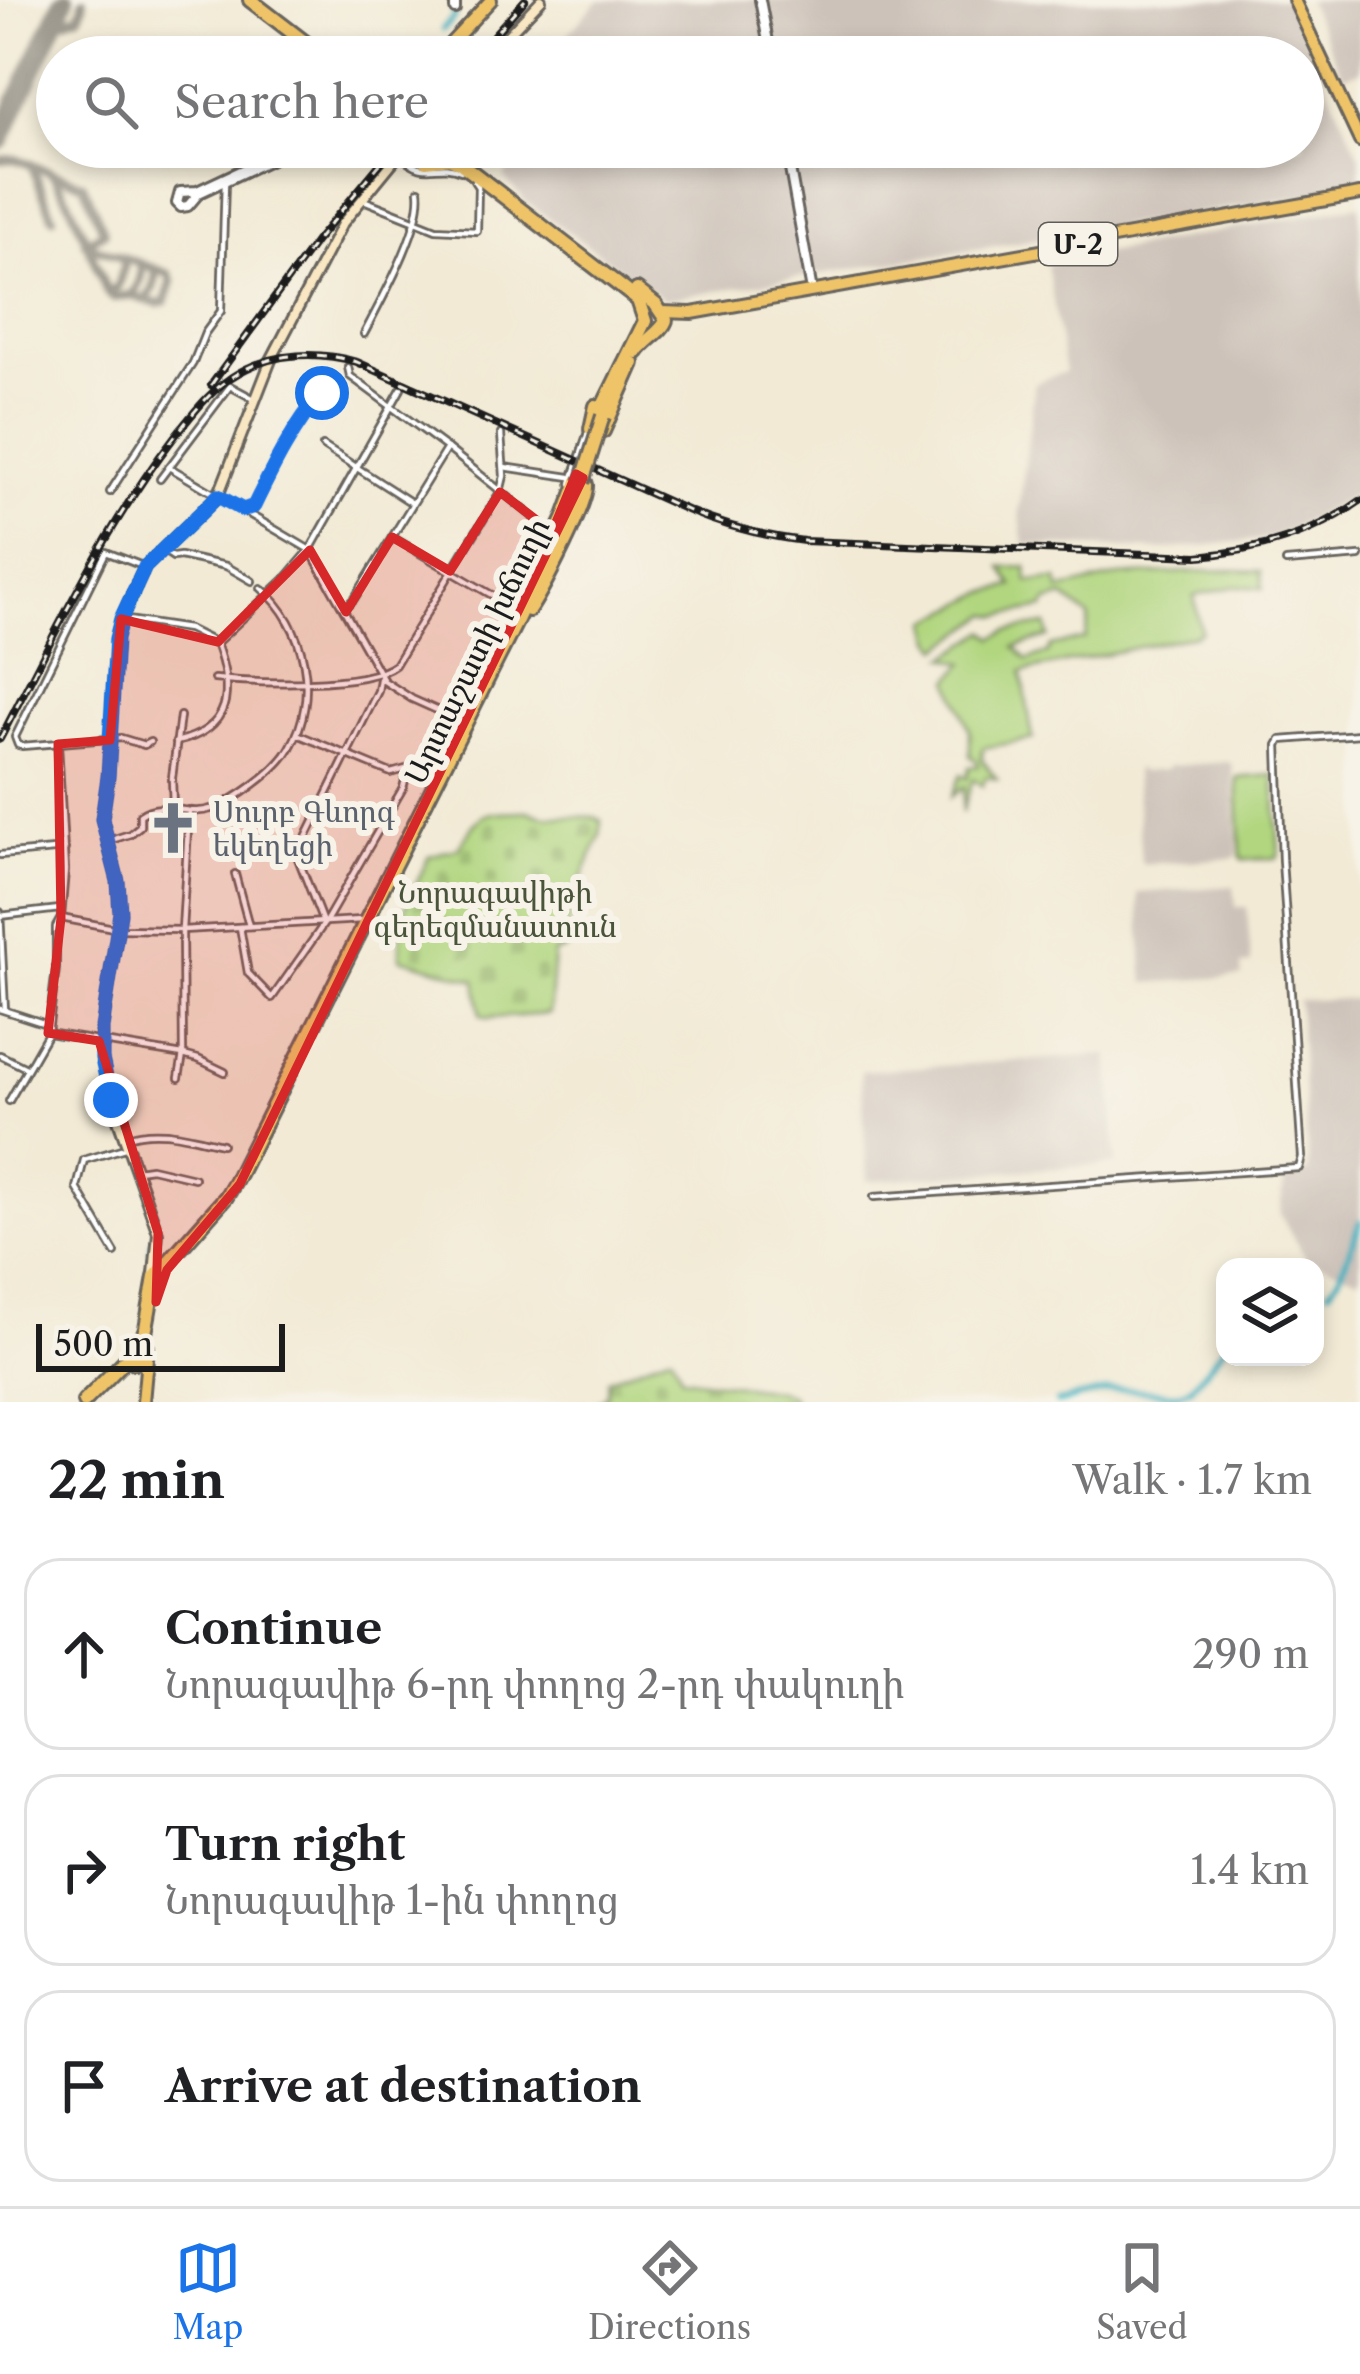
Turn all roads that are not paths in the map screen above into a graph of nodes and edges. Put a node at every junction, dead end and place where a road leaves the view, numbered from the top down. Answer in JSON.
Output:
{"nodes":[{"id":1,"x":254,"y":0,"type":"edge"},
{"id":2,"x":487,"y":0,"type":"edge"},
{"id":3,"x":542,"y":0,"type":"edge"},
{"id":4,"x":760,"y":0,"type":"edge"},
{"id":5,"x":1296,"y":0,"type":"edge"},
{"id":6,"x":300,"y":36,"type":"edge"},
{"id":7,"x":454,"y":36,"type":"edge"},
{"id":8,"x":507,"y":36,"type":"edge"},
{"id":9,"x":766,"y":36,"type":"edge"},
{"id":10,"x":1312,"y":36,"type":"edge"},
{"id":11,"x":1314,"y":36,"type":"edge"},
{"id":12,"x":1324,"y":57,"type":"edge"},
{"id":13,"x":1324,"y":62,"type":"edge"},
{"id":14,"x":1360,"y":130,"type":"edge"},
{"id":15,"x":1360,"y":141,"type":"edge"},
{"id":16,"x":249,"y":168,"type":"edge"},
{"id":17,"x":388,"y":168,"type":"edge"},
{"id":18,"x":417,"y":168,"type":"edge"},
{"id":19,"x":454,"y":168,"type":"edge"},
{"id":20,"x":454,"y":168,"type":"edge"},
{"id":21,"x":467,"y":168,"type":"edge"},
{"id":22,"x":472,"y":168,"type":"edge"},
{"id":23,"x":790,"y":168,"type":"edge"},
{"id":24,"x":225,"y":179,"type":"junction"},
{"id":25,"x":419,"y":190,"type":"dead end"},
{"id":26,"x":190,"y":196,"type":"dead end"},
{"id":27,"x":1360,"y":196,"type":"edge"},
{"id":28,"x":360,"y":199,"type":"junction"},
{"id":29,"x":416,"y":222,"type":"junction"},
{"id":30,"x":812,"y":291,"type":"junction"},
{"id":31,"x":662,"y":312,"type":"junction"},
{"id":32,"x":692,"y":313,"type":"junction"},
{"id":33,"x":643,"y":330,"type":"junction"},
{"id":34,"x":661,"y":330,"type":"junction"},
{"id":35,"x":364,"y":334,"type":"dead end"},
{"id":36,"x":349,"y":367,"type":"dead end"},
{"id":37,"x":401,"y":388,"type":"dead end"},
{"id":38,"x":333,"y":395,"type":"dead end"},
{"id":39,"x":256,"y":400,"type":"junction"},
{"id":40,"x":392,"y":406,"type":"junction"},
{"id":41,"x":591,"y":429,"type":"joint"},
{"id":42,"x":501,"y":434,"type":"dead end"},
{"id":43,"x":322,"y":446,"type":"dead end"},
{"id":44,"x":447,"y":448,"type":"junction"},
{"id":45,"x":170,"y":466,"type":"junction"},
{"id":46,"x":504,"y":467,"type":"junction"},
{"id":47,"x":358,"y":468,"type":"junction"},
{"id":48,"x":577,"y":478,"type":"junction"},
{"id":49,"x":160,"y":479,"type":"dead end"},
{"id":50,"x":110,"y":492,"type":"dead end"},
{"id":51,"x":500,"y":492,"type":"junction"},
{"id":52,"x":218,"y":496,"type":"junction"},
{"id":53,"x":412,"y":503,"type":"junction"},
{"id":54,"x":243,"y":510,"type":"junction"},
{"id":55,"x":552,"y":532,"type":"junction"},
{"id":56,"x":392,"y":537,"type":"junction"},
{"id":57,"x":161,"y":549,"type":"junction"},
{"id":58,"x":310,"y":550,"type":"junction"},
{"id":59,"x":1360,"y":556,"type":"edge"},
{"id":60,"x":1286,"y":562,"type":"dead end"},
{"id":61,"x":145,"y":567,"type":"junction"},
{"id":62,"x":450,"y":571,"type":"junction"},
{"id":63,"x":252,"y":581,"type":"dead end"},
{"id":64,"x":261,"y":588,"type":"dead end"},
{"id":65,"x":269,"y":594,"type":"junction"},
{"id":66,"x":344,"y":608,"type":"junction"},
{"id":67,"x":519,"y":615,"type":"junction"},
{"id":68,"x":121,"y":619,"type":"junction"},
{"id":69,"x":216,"y":644,"type":"junction"},
{"id":70,"x":380,"y":674,"type":"junction"},
{"id":71,"x":214,"y":679,"type":"dead end"},
{"id":72,"x":225,"y":680,"type":"junction"},
{"id":73,"x":306,"y":681,"type":"junction"},
{"id":74,"x":180,"y":716,"type":"dead end"},
{"id":75,"x":461,"y":721,"type":"junction"},
{"id":76,"x":297,"y":734,"type":"junction"},
{"id":77,"x":1360,"y":734,"type":"edge"},
{"id":78,"x":110,"y":740,"type":"junction"},
{"id":79,"x":150,"y":742,"type":"dead end"},
{"id":80,"x":176,"y":742,"type":"junction"},
{"id":81,"x":58,"y":744,"type":"junction"},
{"id":82,"x":347,"y":754,"type":"junction"},
{"id":83,"x":439,"y":767,"type":"junction"},
{"id":84,"x":408,"y":768,"type":"junction"},
{"id":85,"x":173,"y":808,"type":"junction"},
{"id":86,"x":189,"y":812,"type":"junction"},
{"id":87,"x":108,"y":841,"type":"junction"},
{"id":88,"x":65,"y":848,"type":"junction"},
{"id":89,"x":0,"y":855,"type":"edge"},
{"id":90,"x":235,"y":874,"type":"dead end"},
{"id":91,"x":0,"y":914,"type":"edge"},
{"id":92,"x":60,"y":914,"type":"junction"},
{"id":93,"x":362,"y":920,"type":"junction"},
{"id":94,"x":324,"y":921,"type":"junction"},
{"id":95,"x":249,"y":926,"type":"junction"},
{"id":96,"x":240,"y":927,"type":"junction"},
{"id":97,"x":119,"y":929,"type":"junction"},
{"id":98,"x":182,"y":930,"type":"junction"},
{"id":99,"x":2,"y":961,"type":"edge"},
{"id":100,"x":3,"y":1010,"type":"edge"},
{"id":101,"x":48,"y":1029,"type":"junction"},
{"id":102,"x":101,"y":1042,"type":"junction"},
{"id":103,"x":0,"y":1055,"type":"edge"},
{"id":104,"x":183,"y":1055,"type":"junction"},
{"id":105,"x":26,"y":1068,"type":"junction"},
{"id":106,"x":225,"y":1072,"type":"dead end"},
{"id":107,"x":178,"y":1078,"type":"dead end"},
{"id":108,"x":9,"y":1101,"type":"dead end"},
{"id":109,"x":126,"y":1143,"type":"junction"},
{"id":110,"x":222,"y":1144,"type":"dead end"},
{"id":111,"x":137,"y":1170,"type":"junction"},
{"id":112,"x":194,"y":1178,"type":"dead end"},
{"id":113,"x":874,"y":1197,"type":"dead end"},
{"id":114,"x":157,"y":1246,"type":"junction"},
{"id":115,"x":115,"y":1252,"type":"dead end"},
{"id":116,"x":153,"y":1282,"type":"junction"},
{"id":117,"x":152,"y":1308,"type":"junction"},
{"id":118,"x":140,"y":1365,"type":"junction"},
{"id":119,"x":84,"y":1402,"type":"edge"},
{"id":120,"x":94,"y":1402,"type":"edge"},
{"id":121,"x":143,"y":1402,"type":"edge"}],
"edges":[{"from":1,"to":6,"type":"highway"},
{"from":2,"to":7,"type":"main road"},
{"from":3,"to":8,"type":"main road"},
{"from":4,"to":9,"type":"street"},
{"from":5,"to":10,"type":"main road"},
{"from":5,"to":11,"type":"main road"},
{"from":12,"to":14,"type":"main road"},
{"from":13,"to":15,"type":"main road"},
{"from":16,"to":24,"type":"street"},
{"from":17,"to":28,"type":"main road"},
{"from":18,"to":19,"type":"street"},
{"from":20,"to":29,"type":"street"},
{"from":21,"to":33,"type":"highway"},
{"from":22,"to":31,"type":"highway"},
{"from":23,"to":30,"type":"street"},
{"from":24,"to":26,"type":"street"},
{"from":24,"to":50,"type":"street"},
{"from":25,"to":29,"type":"street"},
{"from":27,"to":30,"type":"main road","name":"Արտաշատի խճուղի","number":"Մ-2"},
{"from":28,"to":29,"type":"street"},
{"from":28,"to":39,"type":"main road"},
{"from":29,"to":35,"type":"street"},
{"from":30,"to":32,"type":"main road","name":"Արտաշատի խճուղի","number":"Մ-2"},
{"from":31,"to":32,"type":"main road","name":"Արտաշատի խճուղի","number":"Մ-2"},
{"from":31,"to":33,"type":"highway","name":"Արտաշատի խճուղի","number":"Մ-2"},
{"from":31,"to":34,"type":"highway"},
{"from":32,"to":34,"type":"main road","name":"Արտաշատի խճուղի","number":"Մ-2"},
{"from":33,"to":34,"type":"highway","name":"Արտաշատի խճուղի","number":"Մ-2"},
{"from":33,"to":41,"type":"highway"},
{"from":33,"to":48,"type":"highway","name":"Արտաշատի խճուղի","number":"Մ-2","bridge":true},
{"from":36,"to":40,"type":"street"},
{"from":37,"to":40,"type":"street"},
{"from":38,"to":54,"type":"street"},
{"from":39,"to":45,"type":"street"},
{"from":39,"to":52,"type":"main road"},
{"from":40,"to":44,"type":"street"},
{"from":40,"to":47,"type":"street"},
{"from":41,"to":48,"type":"street"},
{"from":42,"to":46,"type":"street"},
{"from":43,"to":47,"type":"street"},
{"from":44,"to":51,"type":"street"},
{"from":44,"to":53,"type":"street"},
{"from":45,"to":49,"type":"street"},
{"from":45,"to":52,"type":"street"},
{"from":46,"to":48,"type":"street"},
{"from":46,"to":51,"type":"street"},
{"from":47,"to":53,"type":"street"},
{"from":47,"to":58,"type":"street"},
{"from":48,"to":55,"type":"street","name":"Արտաշատի խճուղի"},
{"from":48,"to":67,"type":"highway","name":"Արտաշատի խճուղի","number":"Մ-2"},
{"from":48,"to":116,"type":"highway","name":"Արտաշատի խճուղի","number":"Մ-2"},
{"from":51,"to":55,"type":"street"},
{"from":51,"to":62,"type":"street"},
{"from":52,"to":54,"type":"street"},
{"from":52,"to":57,"type":"main road"},
{"from":53,"to":56,"type":"street"},
{"from":54,"to":58,"type":"street"},
{"from":55,"to":67,"type":"street","name":"Արտաշատի խճուղի"},
{"from":56,"to":62,"type":"street"},
{"from":56,"to":66,"type":"street"},
{"from":57,"to":61,"type":"main road"},
{"from":57,"to":63,"type":"street"},
{"from":58,"to":65,"type":"street"},
{"from":58,"to":66,"type":"street"},
{"from":59,"to":60,"type":"street"},
{"from":61,"to":68,"type":"main road"},
{"from":61,"to":81,"type":"street"},
{"from":62,"to":67,"type":"street"},
{"from":62,"to":70,"type":"street"},
{"from":64,"to":65,"type":"street"},
{"from":65,"to":69,"type":"street"},
{"from":65,"to":73,"type":"street"},
{"from":66,"to":70,"type":"street"},
{"from":67,"to":75,"type":"street","name":"Արտաշատի խճուղի"},
{"from":67,"to":117,"type":"highway","name":"Արտաշատի խճուղի","number":"Մ-2"},
{"from":68,"to":69,"type":"street"},
{"from":68,"to":78,"type":"main road"},
{"from":69,"to":72,"type":"street"},
{"from":70,"to":73,"type":"street"},
{"from":70,"to":75,"type":"street"},
{"from":70,"to":82,"type":"street"},
{"from":71,"to":72,"type":"street"},
{"from":72,"to":73,"type":"street"},
{"from":72,"to":80,"type":"street"},
{"from":73,"to":76,"type":"street"},
{"from":74,"to":80,"type":"street"},
{"from":75,"to":83,"type":"street","name":"Արտաշատի խճուղի"},
{"from":76,"to":82,"type":"street"},
{"from":76,"to":86,"type":"street"},
{"from":77,"to":113,"type":"street"},
{"from":78,"to":79,"type":"street"},
{"from":78,"to":81,"type":"street"},
{"from":78,"to":87,"type":"main road"},
{"from":80,"to":85,"type":"street"},
{"from":81,"to":88,"type":"street"},
{"from":82,"to":84,"type":"street"},
{"from":82,"to":94,"type":"street"},
{"from":83,"to":84,"type":"street"},
{"from":83,"to":93,"type":"street","name":"Արտաշատի խճուղի"},
{"from":84,"to":94,"type":"street"},
{"from":85,"to":86,"type":"street"},
{"from":85,"to":87,"type":"street"},
{"from":86,"to":98,"type":"street"},
{"from":87,"to":97,"type":"main road"},
{"from":88,"to":89,"type":"street"},
{"from":88,"to":92,"type":"street"},
{"from":90,"to":95,"type":"street"},
{"from":91,"to":92,"type":"street"},
{"from":91,"to":99,"type":"street"},
{"from":92,"to":97,"type":"street"},
{"from":92,"to":101,"type":"street"},
{"from":93,"to":94,"type":"street"},
{"from":93,"to":114,"type":"street","name":"Արտաշատի խճուղի"},
{"from":94,"to":95,"type":"street"},
{"from":94,"to":96,"type":"street"},
{"from":95,"to":96,"type":"street"},
{"from":96,"to":98,"type":"street"},
{"from":97,"to":98,"type":"street"},
{"from":97,"to":102,"type":"main road"},
{"from":98,"to":104,"type":"street"},
{"from":99,"to":100,"type":"street"},
{"from":100,"to":101,"type":"street"},
{"from":101,"to":102,"type":"street"},
{"from":101,"to":105,"type":"street"},
{"from":102,"to":104,"type":"street"},
{"from":102,"to":109,"type":"main road"},
{"from":103,"to":105,"type":"street"},
{"from":104,"to":106,"type":"street"},
{"from":104,"to":107,"type":"street"},
{"from":105,"to":108,"type":"street"},
{"from":109,"to":110,"type":"street"},
{"from":109,"to":111,"type":"main road"},
{"from":109,"to":115,"type":"street"},
{"from":111,"to":112,"type":"street"},
{"from":111,"to":114,"type":"main road"},
{"from":114,"to":116,"type":"main road"},
{"from":116,"to":117,"type":"highway","number":"Մ-2"},
{"from":117,"to":118,"type":"highway","number":"Մ-2"},
{"from":117,"to":119,"type":"highway","number":"Մ-2"},
{"from":118,"to":120,"type":"highway","number":"Մ-2"},
{"from":118,"to":121,"type":"main road"}]}
